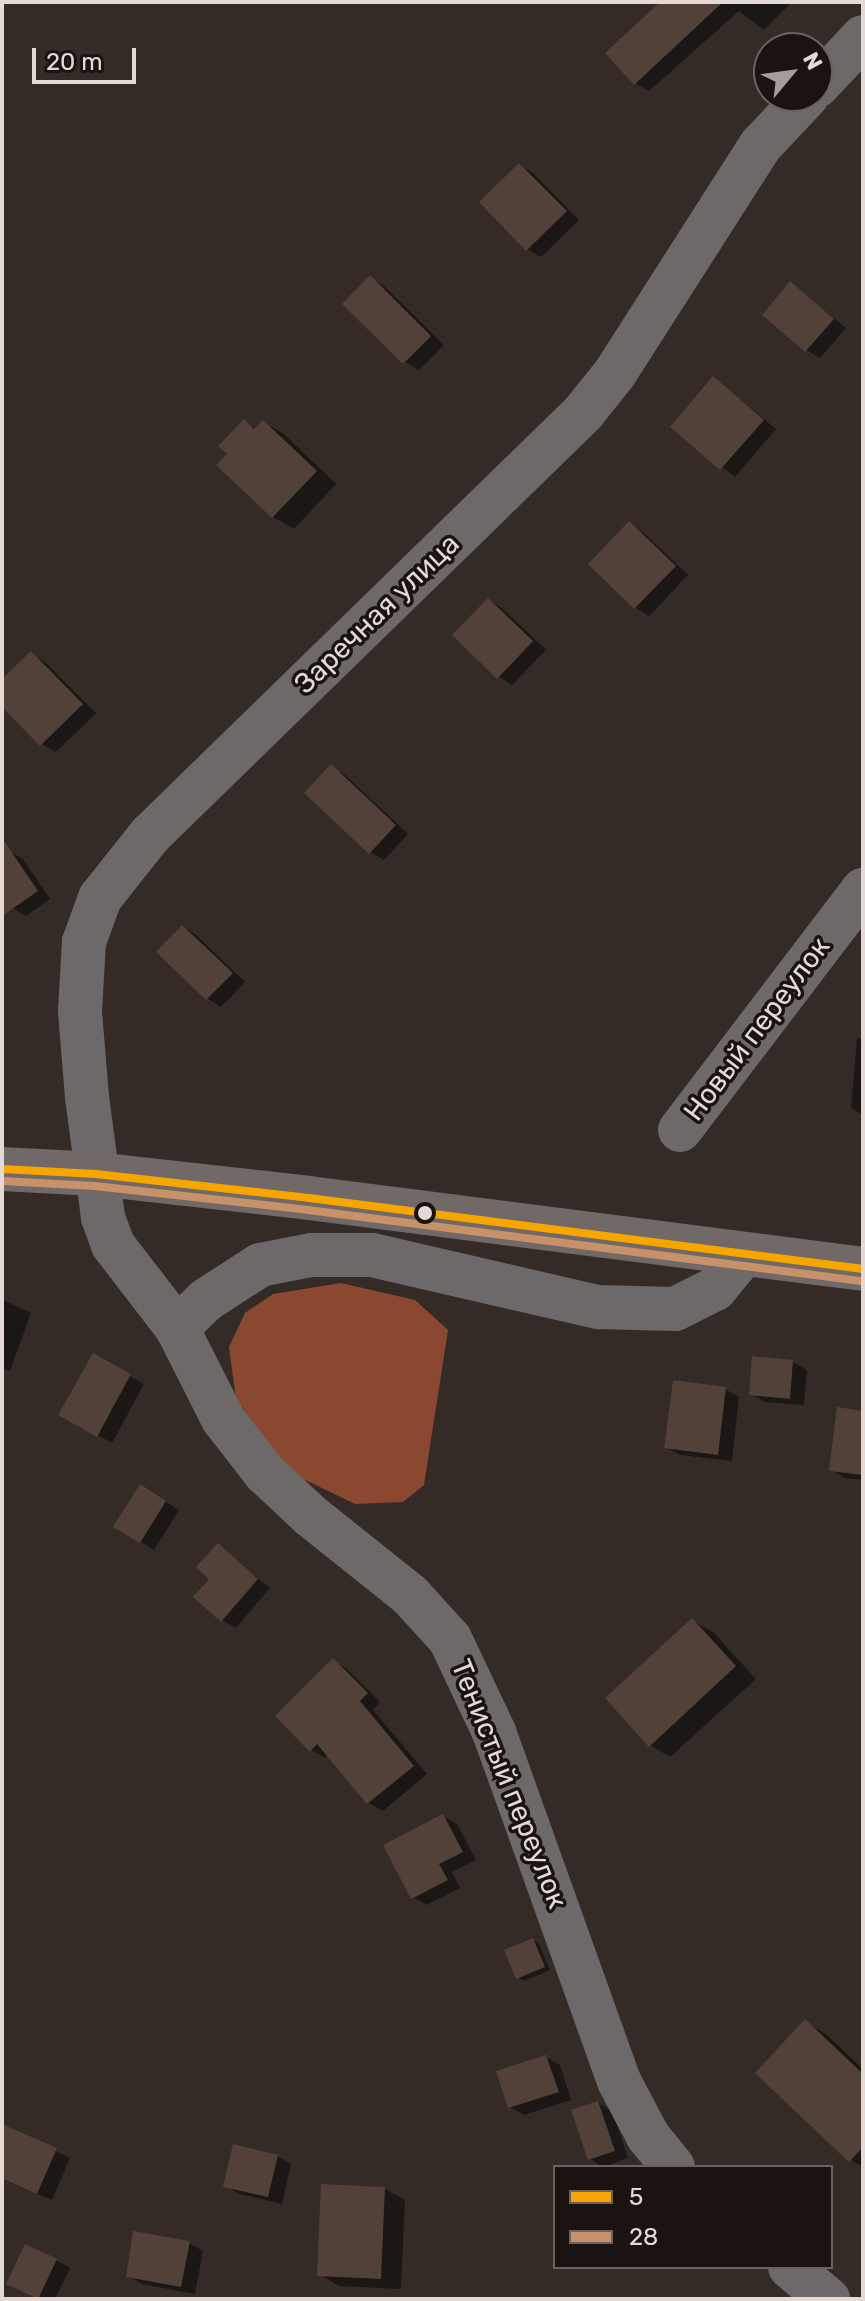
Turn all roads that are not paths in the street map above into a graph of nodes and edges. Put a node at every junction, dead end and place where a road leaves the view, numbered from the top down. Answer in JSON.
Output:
{"nodes":[{"id":1,"x":863,"y":37,"type":"edge"},
{"id":2,"x":833,"y":69,"type":"edge"},
{"id":3,"x":792,"y":112,"type":"edge"},
{"id":4,"x":863,"y":890,"type":"edge"},
{"id":5,"x":680,"y":1130,"type":"dead end"},
{"id":6,"x":2,"y":1169,"type":"edge"},
{"id":7,"x":96,"y":1174,"type":"junction"},
{"id":8,"x":743,"y":1255,"type":"junction"},
{"id":9,"x":863,"y":1269,"type":"edge"},
{"id":10,"x":177,"y":1328,"type":"junction"},
{"id":11,"x":671,"y":2165,"type":"edge"},
{"id":12,"x":792,"y":2269,"type":"edge"},
{"id":13,"x":828,"y":2299,"type":"edge"}],
"edges":[{"from":1,"to":2,"type":"street"},
{"from":3,"to":7,"type":"street","name":"Заречная улица"},
{"from":4,"to":5,"type":"street","name":"Новый переулок"},
{"from":6,"to":7,"type":"main road"},
{"from":7,"to":8,"type":"main road"},
{"from":7,"to":10,"type":"street","name":"Тенистый переулок"},
{"from":8,"to":9,"type":"main road"},
{"from":8,"to":10,"type":"street"},
{"from":10,"to":11,"type":"street","name":"Тенистый переулок"},
{"from":12,"to":13,"type":"street"}]}
